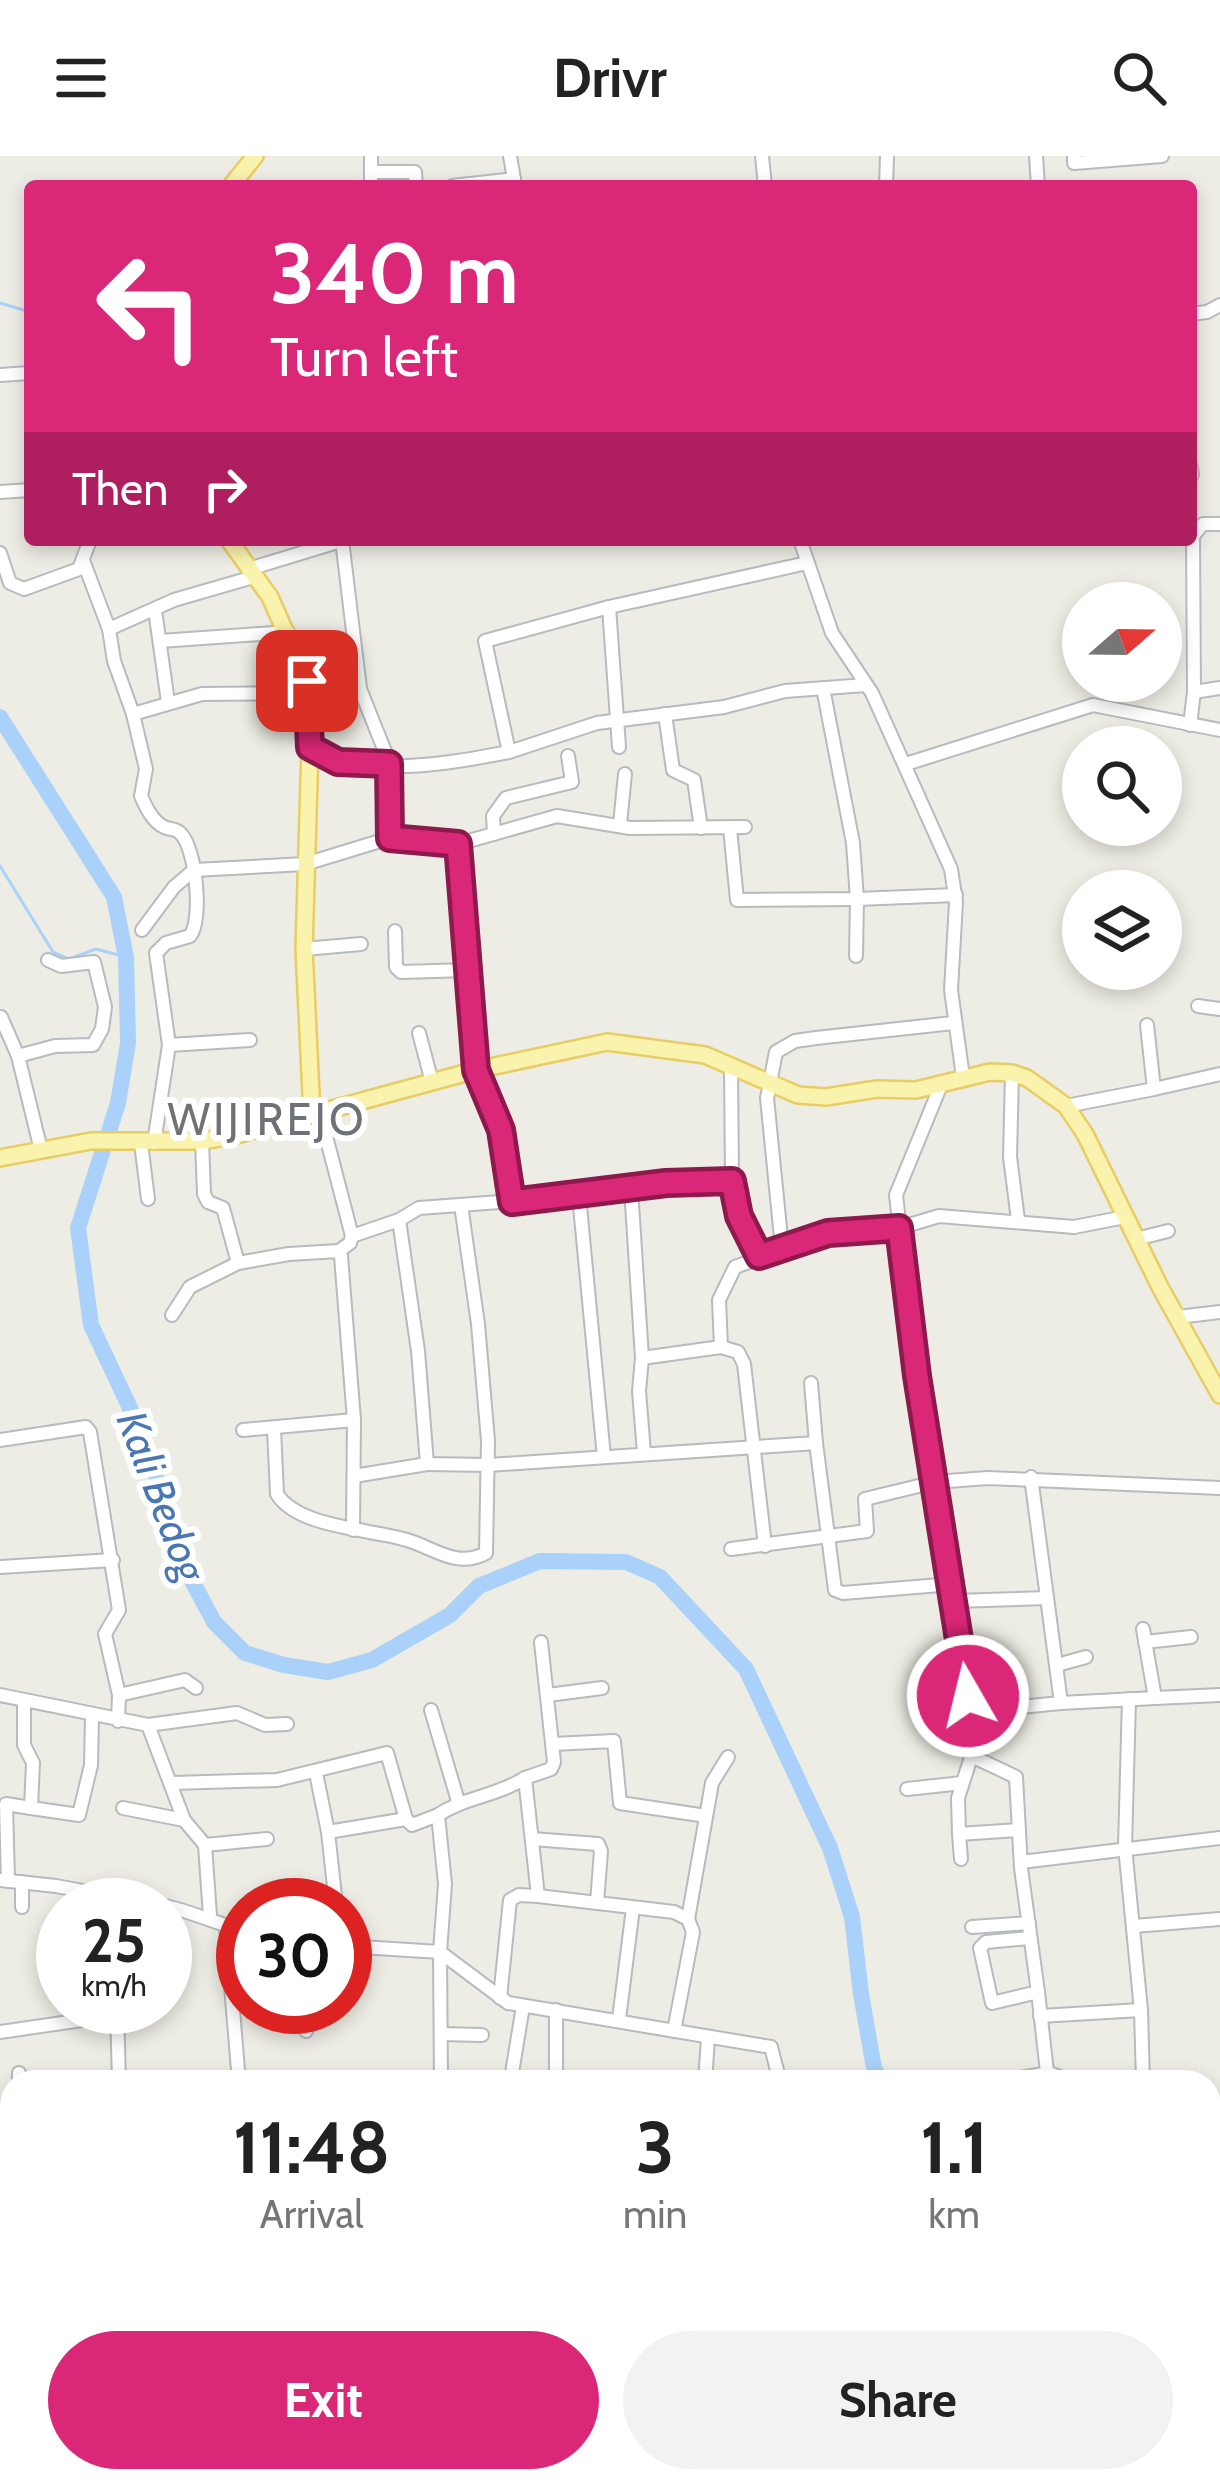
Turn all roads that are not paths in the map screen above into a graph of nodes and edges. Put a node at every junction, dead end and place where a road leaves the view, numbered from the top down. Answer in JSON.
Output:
{"nodes":[{"id":1,"x":255,"y":156,"type":"edge"},
{"id":2,"x":371,"y":156,"type":"edge"},
{"id":3,"x":1074,"y":156,"type":"edge"},
{"id":4,"x":1162,"y":156,"type":"edge"},
{"id":5,"x":371,"y":179,"type":"edge"},
{"id":6,"x":236,"y":180,"type":"edge"},
{"id":7,"x":416,"y":180,"type":"edge"},
{"id":8,"x":88,"y":546,"type":"edge"},
{"id":9,"x":235,"y":546,"type":"edge"},
{"id":10,"x":326,"y":546,"type":"edge"},
{"id":11,"x":343,"y":546,"type":"edge"},
{"id":12,"x":802,"y":546,"type":"edge"},
{"id":13,"x":1193,"y":546,"type":"edge"},
{"id":14,"x":0,"y":553,"type":"edge"},
{"id":15,"x":84,"y":563,"type":"junction"},
{"id":16,"x":807,"y":563,"type":"junction"},
{"id":17,"x":255,"y":572,"type":"junction"},
{"id":18,"x":609,"y":607,"type":"junction"},
{"id":19,"x":155,"y":610,"type":"junction"},
{"id":20,"x":109,"y":629,"type":"junction"},
{"id":21,"x":288,"y":632,"type":"junction"},
{"id":22,"x":160,"y":641,"type":"junction"},
{"id":23,"x":866,"y":686,"type":"junction"},
{"id":24,"x":823,"y":688,"type":"junction"},
{"id":25,"x":1220,"y":688,"type":"edge"},
{"id":26,"x":1194,"y":692,"type":"junction"},
{"id":27,"x":308,"y":693,"type":"junction"},
{"id":28,"x":168,"y":702,"type":"junction"},
{"id":29,"x":665,"y":714,"type":"junction"},
{"id":30,"x":133,"y":715,"type":"junction"},
{"id":31,"x":617,"y":719,"type":"junction"},
{"id":32,"x":1190,"y":725,"type":"junction"},
{"id":33,"x":1220,"y":730,"type":"edge"},
{"id":34,"x":564,"y":733,"type":"junction"},
{"id":35,"x":619,"y":746,"type":"dead end"},
{"id":36,"x":310,"y":747,"type":"junction"},
{"id":37,"x":509,"y":752,"type":"junction"},
{"id":38,"x":389,"y":764,"type":"junction"},
{"id":39,"x":906,"y":764,"type":"junction"},
{"id":40,"x":625,"y":774,"type":"dead end"},
{"id":41,"x":620,"y":824,"type":"junction"},
{"id":42,"x":746,"y":827,"type":"dead end"},
{"id":43,"x":701,"y":828,"type":"junction"},
{"id":44,"x":730,"y":828,"type":"junction"},
{"id":45,"x":494,"y":834,"type":"junction"},
{"id":46,"x":390,"y":838,"type":"junction"},
{"id":47,"x":458,"y":844,"type":"junction"},
{"id":48,"x":305,"y":864,"type":"junction"},
{"id":49,"x":194,"y":870,"type":"junction"},
{"id":50,"x":956,"y":895,"type":"junction"},
{"id":51,"x":857,"y":898,"type":"junction"},
{"id":52,"x":142,"y":930,"type":"dead end"},
{"id":53,"x":395,"y":931,"type":"dead end"},
{"id":54,"x":362,"y":944,"type":"dead end"},
{"id":55,"x":304,"y":949,"type":"junction"},
{"id":56,"x":856,"y":956,"type":"dead end"},
{"id":57,"x":47,"y":960,"type":"dead end"},
{"id":58,"x":468,"y":970,"type":"junction"},
{"id":59,"x":1198,"y":1006,"type":"dead end"},
{"id":60,"x":1220,"y":1010,"type":"edge"},
{"id":61,"x":1,"y":1017,"type":"edge"},
{"id":62,"x":953,"y":1023,"type":"junction"},
{"id":63,"x":1147,"y":1025,"type":"dead end"},
{"id":64,"x":419,"y":1033,"type":"dead end"},
{"id":65,"x":250,"y":1040,"type":"dead end"},
{"id":66,"x":169,"y":1045,"type":"junction"},
{"id":67,"x":18,"y":1056,"type":"junction"},
{"id":68,"x":730,"y":1065,"type":"junction"},
{"id":69,"x":476,"y":1070,"type":"junction"},
{"id":70,"x":1012,"y":1073,"type":"junction"},
{"id":71,"x":1220,"y":1075,"type":"edge"},
{"id":72,"x":963,"y":1077,"type":"junction"},
{"id":73,"x":432,"y":1082,"type":"junction"},
{"id":74,"x":941,"y":1084,"type":"junction"},
{"id":75,"x":771,"y":1086,"type":"junction"},
{"id":76,"x":1154,"y":1089,"type":"junction"},
{"id":77,"x":1066,"y":1106,"type":"junction"},
{"id":78,"x":316,"y":1114,"type":"junction"},
{"id":79,"x":202,"y":1141,"type":"junction"},
{"id":80,"x":143,"y":1143,"type":"junction"},
{"id":81,"x":41,"y":1150,"type":"junction"},
{"id":82,"x":2,"y":1153,"type":"edge"},
{"id":83,"x":732,"y":1181,"type":"junction"},
{"id":84,"x":631,"y":1188,"type":"junction"},
{"id":85,"x":579,"y":1196,"type":"junction"},
{"id":86,"x":148,"y":1199,"type":"dead end"},
{"id":87,"x":512,"y":1202,"type":"junction"},
{"id":88,"x":461,"y":1205,"type":"junction"},
{"id":89,"x":1125,"y":1217,"type":"junction"},
{"id":90,"x":399,"y":1220,"type":"junction"},
{"id":91,"x":1018,"y":1220,"type":"junction"},
{"id":92,"x":899,"y":1228,"type":"junction"},
{"id":93,"x":1168,"y":1231,"type":"dead end"},
{"id":94,"x":352,"y":1235,"type":"junction"},
{"id":95,"x":1136,"y":1239,"type":"junction"},
{"id":96,"x":782,"y":1248,"type":"junction"},
{"id":97,"x":339,"y":1251,"type":"junction"},
{"id":98,"x":759,"y":1256,"type":"junction"},
{"id":99,"x":238,"y":1263,"type":"junction"},
{"id":100,"x":1220,"y":1312,"type":"edge"},
{"id":101,"x":172,"y":1315,"type":"dead end"},
{"id":102,"x":1178,"y":1317,"type":"junction"},
{"id":103,"x":721,"y":1347,"type":"junction"},
{"id":104,"x":642,"y":1358,"type":"junction"},
{"id":105,"x":811,"y":1384,"type":"dead end"},
{"id":106,"x":1220,"y":1395,"type":"edge"},
{"id":107,"x":354,"y":1420,"type":"junction"},
{"id":108,"x":243,"y":1430,"type":"dead end"},
{"id":109,"x":274,"y":1430,"type":"junction"},
{"id":110,"x":0,"y":1440,"type":"edge"},
{"id":111,"x":815,"y":1443,"type":"junction"},
{"id":112,"x":753,"y":1448,"type":"junction"},
{"id":113,"x":644,"y":1453,"type":"junction"},
{"id":114,"x":604,"y":1457,"type":"junction"},
{"id":115,"x":427,"y":1464,"type":"junction"},
{"id":116,"x":488,"y":1465,"type":"junction"},
{"id":117,"x":354,"y":1476,"type":"junction"},
{"id":118,"x":1031,"y":1478,"type":"junction"},
{"id":119,"x":935,"y":1482,"type":"junction"},
{"id":120,"x":1220,"y":1488,"type":"edge"},
{"id":121,"x":353,"y":1531,"type":"junction"},
{"id":122,"x":828,"y":1537,"type":"junction"},
{"id":123,"x":765,"y":1546,"type":"junction"},
{"id":124,"x":731,"y":1549,"type":"dead end"},
{"id":125,"x":113,"y":1560,"type":"junction"},
{"id":126,"x":0,"y":1567,"type":"edge"},
{"id":127,"x":952,"y":1584,"type":"junction"},
{"id":128,"x":1047,"y":1598,"type":"junction"},
{"id":129,"x":954,"y":1601,"type":"junction"},
{"id":130,"x":1191,"y":1636,"type":"dead end"},
{"id":131,"x":541,"y":1642,"type":"dead end"},
{"id":132,"x":1085,"y":1657,"type":"dead end"},
{"id":133,"x":1057,"y":1665,"type":"junction"},
{"id":134,"x":196,"y":1688,"type":"dead end"},
{"id":135,"x":602,"y":1688,"type":"dead end"},
{"id":136,"x":119,"y":1695,"type":"junction"},
{"id":137,"x":548,"y":1695,"type":"junction"},
{"id":138,"x":0,"y":1696,"type":"edge"},
{"id":139,"x":1220,"y":1696,"type":"edge"},
{"id":140,"x":1155,"y":1698,"type":"junction"},
{"id":141,"x":1129,"y":1699,"type":"junction"},
{"id":142,"x":24,"y":1701,"type":"junction"},
{"id":143,"x":1061,"y":1703,"type":"junction"},
{"id":144,"x":431,"y":1710,"type":"dead end"},
{"id":145,"x":969,"y":1712,"type":"junction"},
{"id":146,"x":92,"y":1717,"type":"junction"},
{"id":147,"x":118,"y":1721,"type":"junction"},
{"id":148,"x":287,"y":1724,"type":"dead end"},
{"id":149,"x":148,"y":1725,"type":"junction"},
{"id":150,"x":553,"y":1744,"type":"junction"},
{"id":151,"x":973,"y":1751,"type":"junction"},
{"id":152,"x":728,"y":1757,"type":"dead end"},
{"id":153,"x":316,"y":1773,"type":"junction"},
{"id":154,"x":525,"y":1778,"type":"junction"},
{"id":155,"x":172,"y":1783,"type":"junction"},
{"id":156,"x":962,"y":1783,"type":"junction"},
{"id":157,"x":907,"y":1789,"type":"dead end"},
{"id":158,"x":458,"y":1801,"type":"junction"},
{"id":159,"x":32,"y":1808,"type":"junction"},
{"id":160,"x":123,"y":1808,"type":"dead end"},
{"id":161,"x":437,"y":1815,"type":"junction"},
{"id":162,"x":706,"y":1816,"type":"junction"},
{"id":163,"x":406,"y":1819,"type":"junction"},
{"id":164,"x":184,"y":1820,"type":"junction"},
{"id":165,"x":1019,"y":1830,"type":"junction"},
{"id":166,"x":328,"y":1832,"type":"junction"},
{"id":167,"x":959,"y":1834,"type":"junction"},
{"id":168,"x":1220,"y":1838,"type":"edge"},
{"id":169,"x":267,"y":1839,"type":"dead end"},
{"id":170,"x":532,"y":1839,"type":"junction"},
{"id":171,"x":205,"y":1845,"type":"junction"},
{"id":172,"x":1125,"y":1847,"type":"junction"},
{"id":173,"x":961,"y":1859,"type":"dead end"},
{"id":174,"x":1021,"y":1862,"type":"junction"},
{"id":175,"x":333,"y":1878,"type":"edge"},
{"id":176,"x":10,"y":1881,"type":"edge"},
{"id":177,"x":538,"y":1896,"type":"junction"},
{"id":178,"x":597,"y":1903,"type":"junction"},
{"id":179,"x":22,"y":1907,"type":"dead end"},
{"id":180,"x":633,"y":1907,"type":"junction"},
{"id":181,"x":192,"y":1912,"type":"edge"},
{"id":182,"x":210,"y":1916,"type":"junction"},
{"id":183,"x":688,"y":1919,"type":"junction"},
{"id":184,"x":1220,"y":1919,"type":"edge"},
{"id":185,"x":216,"y":1920,"type":"edge"},
{"id":186,"x":1029,"y":1922,"type":"junction"},
{"id":187,"x":1134,"y":1926,"type":"junction"},
{"id":188,"x":972,"y":1927,"type":"dead end"},
{"id":189,"x":1030,"y":1938,"type":"junction"},
{"id":190,"x":372,"y":1948,"type":"edge"},
{"id":191,"x":440,"y":1952,"type":"junction"},
{"id":192,"x":1038,"y":1992,"type":"junction"},
{"id":193,"x":500,"y":1998,"type":"junction"},
{"id":194,"x":523,"y":2006,"type":"junction"},
{"id":195,"x":556,"y":2010,"type":"junction"},
{"id":196,"x":1141,"y":2010,"type":"junction"},
{"id":197,"x":1040,"y":2016,"type":"junction"},
{"id":198,"x":619,"y":2019,"type":"junction"},
{"id":199,"x":36,"y":2026,"type":"edge"},
{"id":200,"x":674,"y":2031,"type":"junction"},
{"id":201,"x":0,"y":2032,"type":"edge"},
{"id":202,"x":118,"y":2034,"type":"edge"},
{"id":203,"x":235,"y":2034,"type":"edge"},
{"id":204,"x":441,"y":2034,"type":"junction"},
{"id":205,"x":482,"y":2035,"type":"dead end"},
{"id":206,"x":708,"y":2038,"type":"junction"},
{"id":207,"x":119,"y":2070,"type":"edge"},
{"id":208,"x":238,"y":2070,"type":"edge"},
{"id":209,"x":441,"y":2070,"type":"edge"},
{"id":210,"x":513,"y":2070,"type":"edge"},
{"id":211,"x":556,"y":2070,"type":"edge"},
{"id":212,"x":706,"y":2070,"type":"edge"},
{"id":213,"x":777,"y":2070,"type":"edge"},
{"id":214,"x":1049,"y":2070,"type":"edge"},
{"id":215,"x":1143,"y":2070,"type":"edge"}],
"edges":[{"from":1,"to":6,"type":"main road"},
{"from":2,"to":5,"type":"street"},
{"from":3,"to":4,"type":"street"},
{"from":5,"to":7,"type":"street"},
{"from":8,"to":15,"type":"street"},
{"from":9,"to":17,"type":"main road"},
{"from":10,"to":17,"type":"street"},
{"from":11,"to":38,"type":"street"},
{"from":12,"to":16,"type":"street"},
{"from":13,"to":26,"type":"street"},
{"from":14,"to":15,"type":"street"},
{"from":15,"to":20,"type":"street"},
{"from":16,"to":18,"type":"street"},
{"from":16,"to":23,"type":"street"},
{"from":17,"to":19,"type":"street"},
{"from":17,"to":21,"type":"main road"},
{"from":18,"to":31,"type":"street"},
{"from":18,"to":37,"type":"street"},
{"from":19,"to":20,"type":"street"},
{"from":19,"to":22,"type":"street"},
{"from":20,"to":30,"type":"street"},
{"from":21,"to":22,"type":"street"},
{"from":21,"to":27,"type":"main road"},
{"from":22,"to":28,"type":"street"},
{"from":23,"to":24,"type":"street"},
{"from":23,"to":39,"type":"street"},
{"from":24,"to":29,"type":"street"},
{"from":24,"to":51,"type":"street"},
{"from":25,"to":26,"type":"street"},
{"from":26,"to":32,"type":"street"},
{"from":27,"to":28,"type":"street"},
{"from":27,"to":36,"type":"main road"},
{"from":28,"to":30,"type":"street"},
{"from":29,"to":31,"type":"street"},
{"from":29,"to":43,"type":"street"},
{"from":30,"to":49,"type":"street"},
{"from":31,"to":34,"type":"street"},
{"from":31,"to":35,"type":"street"},
{"from":32,"to":33,"type":"street"},
{"from":32,"to":39,"type":"street"},
{"from":34,"to":37,"type":"street"},
{"from":34,"to":45,"type":"street"},
{"from":36,"to":38,"type":"street"},
{"from":36,"to":48,"type":"main road"},
{"from":37,"to":38,"type":"street"},
{"from":38,"to":46,"type":"street"},
{"from":39,"to":50,"type":"street"},
{"from":40,"to":41,"type":"street"},
{"from":41,"to":43,"type":"street"},
{"from":41,"to":45,"type":"street"},
{"from":42,"to":44,"type":"street"},
{"from":43,"to":44,"type":"street"},
{"from":44,"to":51,"type":"street"},
{"from":45,"to":47,"type":"street"},
{"from":46,"to":47,"type":"street"},
{"from":46,"to":48,"type":"street"},
{"from":47,"to":58,"type":"street"},
{"from":48,"to":49,"type":"street"},
{"from":48,"to":55,"type":"main road"},
{"from":49,"to":52,"type":"street"},
{"from":49,"to":66,"type":"street"},
{"from":50,"to":51,"type":"street"},
{"from":50,"to":62,"type":"street"},
{"from":51,"to":56,"type":"street"},
{"from":53,"to":58,"type":"street"},
{"from":54,"to":55,"type":"street"},
{"from":55,"to":78,"type":"main road"},
{"from":57,"to":67,"type":"street"},
{"from":58,"to":69,"type":"street"},
{"from":59,"to":60,"type":"street"},
{"from":61,"to":67,"type":"street"},
{"from":62,"to":72,"type":"street"},
{"from":62,"to":75,"type":"street"},
{"from":63,"to":76,"type":"street"},
{"from":64,"to":73,"type":"street"},
{"from":65,"to":66,"type":"street"},
{"from":66,"to":80,"type":"street"},
{"from":67,"to":81,"type":"street"},
{"from":68,"to":69,"type":"main road"},
{"from":68,"to":75,"type":"main road"},
{"from":68,"to":83,"type":"street"},
{"from":69,"to":73,"type":"main road"},
{"from":69,"to":87,"type":"street"},
{"from":70,"to":72,"type":"main road"},
{"from":70,"to":77,"type":"main road"},
{"from":70,"to":91,"type":"street"},
{"from":71,"to":76,"type":"street"},
{"from":72,"to":74,"type":"main road"},
{"from":73,"to":78,"type":"main road"},
{"from":74,"to":75,"type":"main road"},
{"from":74,"to":92,"type":"street"},
{"from":75,"to":96,"type":"street"},
{"from":76,"to":77,"type":"street"},
{"from":77,"to":89,"type":"main road"},
{"from":78,"to":79,"type":"main road"},
{"from":78,"to":94,"type":"street"},
{"from":79,"to":80,"type":"main road"},
{"from":79,"to":99,"type":"street"},
{"from":80,"to":81,"type":"main road"},
{"from":80,"to":86,"type":"street"},
{"from":81,"to":82,"type":"main road"},
{"from":83,"to":84,"type":"street"},
{"from":83,"to":98,"type":"street"},
{"from":84,"to":85,"type":"street"},
{"from":84,"to":104,"type":"street"},
{"from":85,"to":87,"type":"street"},
{"from":85,"to":114,"type":"street"},
{"from":87,"to":88,"type":"street"},
{"from":88,"to":90,"type":"street"},
{"from":88,"to":116,"type":"street"},
{"from":89,"to":91,"type":"street"},
{"from":89,"to":95,"type":"main road"},
{"from":90,"to":94,"type":"street"},
{"from":90,"to":115,"type":"street"},
{"from":91,"to":92,"type":"street"},
{"from":92,"to":96,"type":"street"},
{"from":92,"to":119,"type":"street"},
{"from":93,"to":95,"type":"street"},
{"from":94,"to":97,"type":"street"},
{"from":95,"to":102,"type":"main road"},
{"from":96,"to":98,"type":"street"},
{"from":97,"to":99,"type":"street"},
{"from":97,"to":107,"type":"street"},
{"from":98,"to":103,"type":"street"},
{"from":99,"to":101,"type":"street"},
{"from":100,"to":102,"type":"street"},
{"from":102,"to":106,"type":"main road"},
{"from":103,"to":104,"type":"street"},
{"from":103,"to":112,"type":"street"},
{"from":104,"to":113,"type":"street"},
{"from":105,"to":111,"type":"street"},
{"from":107,"to":109,"type":"street"},
{"from":107,"to":117,"type":"street"},
{"from":108,"to":109,"type":"street"},
{"from":109,"to":121,"type":"street"},
{"from":110,"to":125,"type":"street"},
{"from":111,"to":112,"type":"street"},
{"from":111,"to":122,"type":"street"},
{"from":112,"to":113,"type":"street"},
{"from":112,"to":123,"type":"street"},
{"from":113,"to":114,"type":"street"},
{"from":114,"to":116,"type":"street"},
{"from":115,"to":116,"type":"street"},
{"from":115,"to":117,"type":"street"},
{"from":116,"to":121,"type":"street"},
{"from":117,"to":121,"type":"street"},
{"from":118,"to":119,"type":"street"},
{"from":118,"to":120,"type":"street"},
{"from":118,"to":128,"type":"street"},
{"from":119,"to":122,"type":"street"},
{"from":119,"to":127,"type":"street"},
{"from":122,"to":123,"type":"street"},
{"from":122,"to":127,"type":"street"},
{"from":123,"to":124,"type":"street"},
{"from":125,"to":126,"type":"street"},
{"from":125,"to":136,"type":"street"},
{"from":127,"to":129,"type":"street"},
{"from":128,"to":129,"type":"street"},
{"from":128,"to":133,"type":"street"},
{"from":129,"to":145,"type":"street"},
{"from":130,"to":140,"type":"street"},
{"from":131,"to":137,"type":"street"},
{"from":132,"to":133,"type":"street"},
{"from":133,"to":143,"type":"street"},
{"from":134,"to":136,"type":"street"},
{"from":135,"to":137,"type":"street"},
{"from":136,"to":147,"type":"street"},
{"from":137,"to":150,"type":"street"},
{"from":138,"to":142,"type":"street"},
{"from":139,"to":140,"type":"street"},
{"from":140,"to":141,"type":"street"},
{"from":141,"to":143,"type":"street"},
{"from":141,"to":172,"type":"street"},
{"from":142,"to":146,"type":"street"},
{"from":142,"to":159,"type":"street"},
{"from":143,"to":145,"type":"street"},
{"from":144,"to":158,"type":"street"},
{"from":145,"to":151,"type":"street"},
{"from":146,"to":147,"type":"street"},
{"from":146,"to":159,"type":"street"},
{"from":147,"to":149,"type":"street"},
{"from":148,"to":149,"type":"street"},
{"from":149,"to":155,"type":"street"},
{"from":150,"to":154,"type":"street"},
{"from":150,"to":162,"type":"street"},
{"from":151,"to":156,"type":"street"},
{"from":151,"to":165,"type":"street"},
{"from":152,"to":162,"type":"street"},
{"from":153,"to":155,"type":"street"},
{"from":153,"to":163,"type":"street"},
{"from":153,"to":166,"type":"street"},
{"from":154,"to":158,"type":"street"},
{"from":154,"to":170,"type":"street"},
{"from":155,"to":164,"type":"street"},
{"from":156,"to":157,"type":"street"},
{"from":156,"to":167,"type":"street"},
{"from":158,"to":161,"type":"street"},
{"from":159,"to":176,"type":"street"},
{"from":160,"to":164,"type":"street"},
{"from":161,"to":163,"type":"street"},
{"from":161,"to":191,"type":"street"},
{"from":162,"to":183,"type":"street"},
{"from":163,"to":166,"type":"street"},
{"from":164,"to":171,"type":"street"},
{"from":165,"to":167,"type":"street"},
{"from":165,"to":174,"type":"street"},
{"from":166,"to":175,"type":"street"},
{"from":167,"to":173,"type":"street"},
{"from":168,"to":172,"type":"street"},
{"from":169,"to":171,"type":"street"},
{"from":170,"to":177,"type":"street"},
{"from":170,"to":178,"type":"street"},
{"from":171,"to":182,"type":"street"},
{"from":172,"to":174,"type":"street"},
{"from":172,"to":187,"type":"street"},
{"from":174,"to":186,"type":"street"},
{"from":176,"to":179,"type":"street"},
{"from":177,"to":178,"type":"street"},
{"from":177,"to":193,"type":"street"},
{"from":178,"to":180,"type":"street"},
{"from":180,"to":183,"type":"street"},
{"from":180,"to":198,"type":"street"},
{"from":181,"to":182,"type":"street"},
{"from":182,"to":185,"type":"street"},
{"from":183,"to":200,"type":"street"},
{"from":184,"to":187,"type":"street"},
{"from":186,"to":188,"type":"street"},
{"from":186,"to":189,"type":"street"},
{"from":187,"to":196,"type":"street"},
{"from":189,"to":192,"type":"street"},
{"from":189,"to":192,"type":"street"},
{"from":190,"to":191,"type":"street"},
{"from":191,"to":193,"type":"street"},
{"from":191,"to":204,"type":"street"},
{"from":192,"to":197,"type":"street"},
{"from":193,"to":194,"type":"street"},
{"from":194,"to":195,"type":"street"},
{"from":194,"to":210,"type":"street"},
{"from":195,"to":198,"type":"street"},
{"from":195,"to":211,"type":"street"},
{"from":196,"to":197,"type":"street"},
{"from":196,"to":215,"type":"street"},
{"from":197,"to":214,"type":"street"},
{"from":198,"to":200,"type":"street"},
{"from":199,"to":201,"type":"street"},
{"from":200,"to":206,"type":"street"},
{"from":202,"to":207,"type":"street"},
{"from":203,"to":208,"type":"street"},
{"from":204,"to":205,"type":"street"},
{"from":204,"to":209,"type":"street"},
{"from":206,"to":212,"type":"street"},
{"from":206,"to":213,"type":"street"}]}
